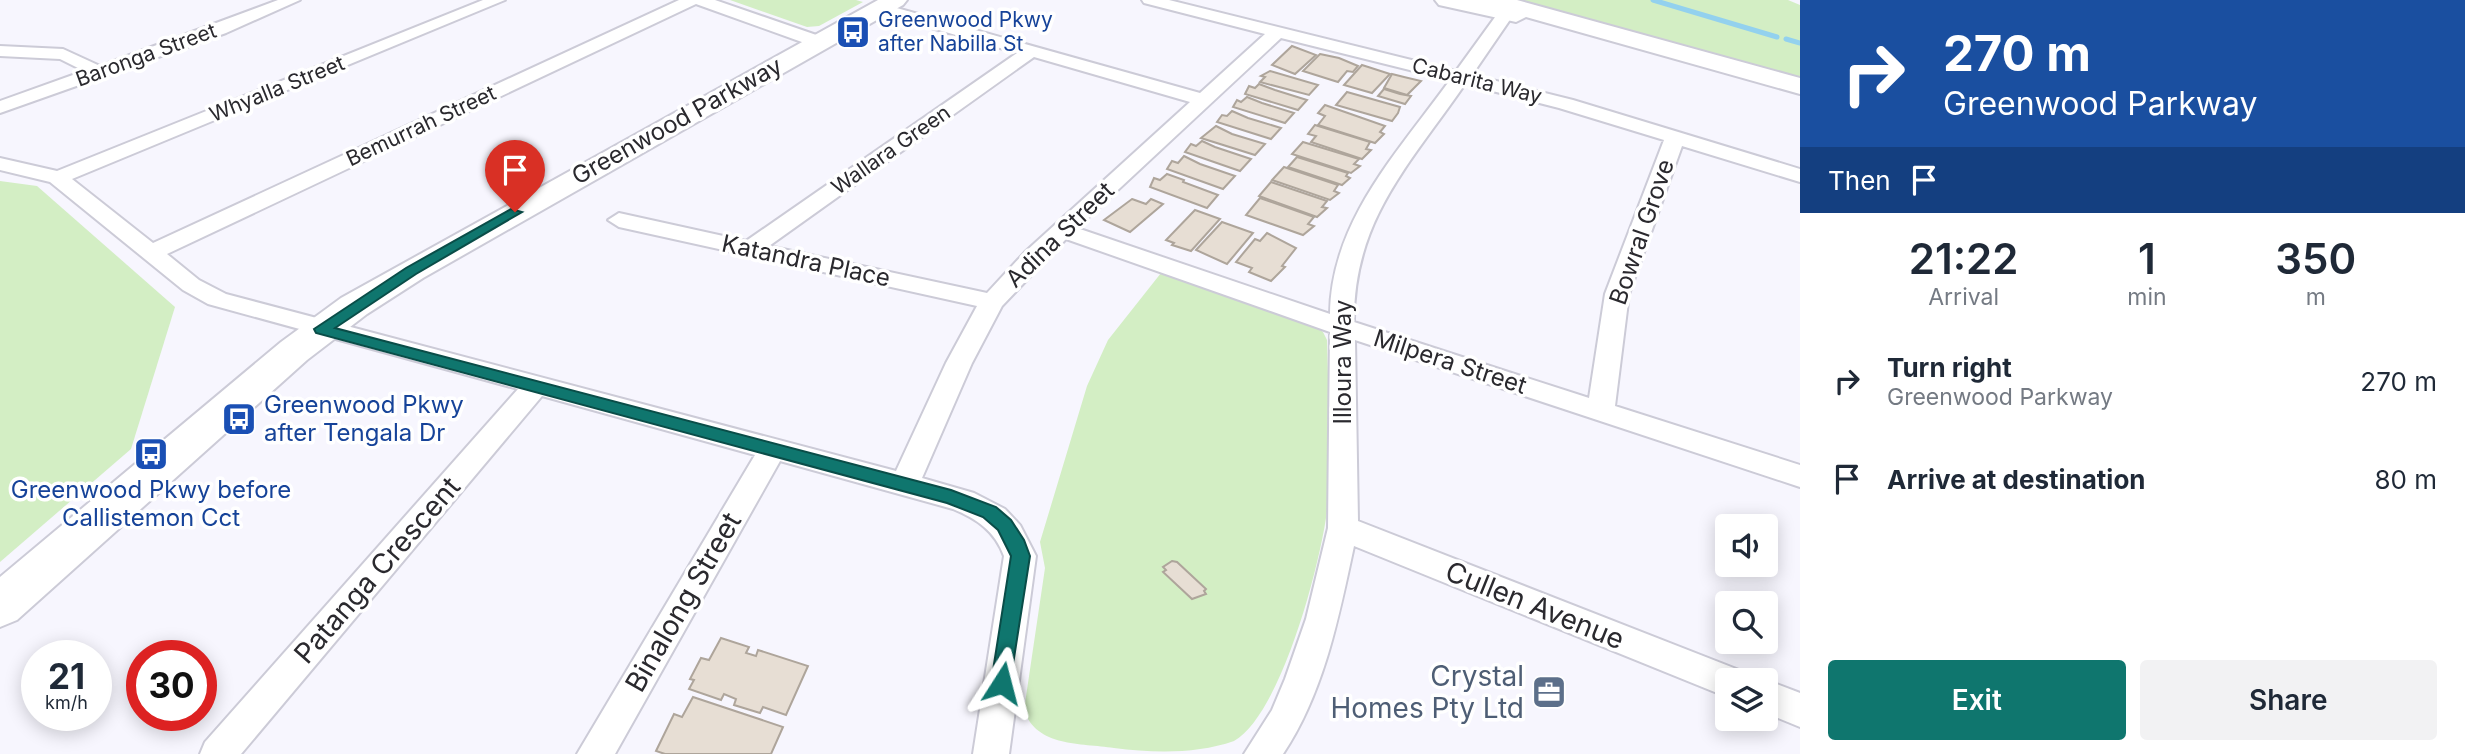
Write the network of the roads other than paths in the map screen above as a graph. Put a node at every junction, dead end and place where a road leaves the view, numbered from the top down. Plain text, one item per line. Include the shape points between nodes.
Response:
1 (292, 0) edge
2 (496, 0) edge
3 (692, 0) edge
4 (700, 0) edge
5 (1150, 0) edge
6 (1447, 0) edge
7 (887, 4) edge
8 (1504, 6) edge
9 (1277, 32) junction
10 (819, 42) junction
11 (0, 51) edge
12 (1031, 51) junction
13 (99, 72) junction
14 (1464, 78) junction
15 (1800, 86) edge
16 (1203, 100) junction
17 (0, 107) edge
18 (1675, 137) junction
19 (0, 164) edge
20 (1800, 176) edge
21 (57, 178) junction
22 (619, 220) dead end
23 (1062, 230) junction
24 (750, 249) junction
25 (150, 253) junction
26 (992, 302) junction
27 (1342, 327) junction
28 (322, 329) junction
29 (536, 386) junction
30 (1601, 411) junction
31 (772, 450) junction
32 (1800, 476) edge
33 (905, 485) junction
34 (1343, 528) junction
35 (0, 606) edge
36 (1715, 676) edge
37 (1778, 701) edge
38 (1800, 710) edge
39 (218, 754) edge
40 (595, 754) edge
41 (991, 754) edge
42 (1262, 754) edge

1 - 13 street, Baronga Street
2 - 21 street, Whyalla Street
3 - 25 street, Bemurrah Street
4 - 10 street
5 - 9 street, Cabarita Way
6 - 8 street
7 - 10 street, Greenwood Parkway
7 - 12 street
8 - 14 street, Illoura Way
8 - 15 street
9 - 14 street, Cabarita Way
9 - 16 street, Adina Street
10 - 28 street, Greenwood Parkway via 411,271
11 - 13 street via 64,54
12 - 16 street
12 - 24 street, Wallara Green
13 - 17 street, Baronga Street
14 - 18 street, Cabarita Way
14 - 27 street, Illoura Way via 1356,230 1343,273
16 - 23 street, Adina Street
18 - 20 street, Cabarita Way
18 - 30 street, Bowral Grove via 1617,294
19 - 21 street
21 - 25 street
22 - 24 street, Katandra Place
23 - 26 street, Adina Street
23 - 27 street, Milpera Street
24 - 26 street, Katandra Place
25 - 28 street via 217,299
26 - 33 street, Adina Street via 959,362
27 - 30 street, Milpera Street
27 - 34 street, Illoura Way
28 - 29 street
28 - 35 street, Greenwood Parkway
29 - 31 street
29 - 39 street, Patanga Crescent
30 - 32 street, Milpera Street
31 - 33 street
31 - 40 street, Binalong Street
33 - 41 street via 989,512 1005,525 1018,548 1020,574
34 - 36 street, Cullen Avenue
34 - 42 street, Illoura Way via 1322,619 1302,679 1285,721
37 - 38 street

